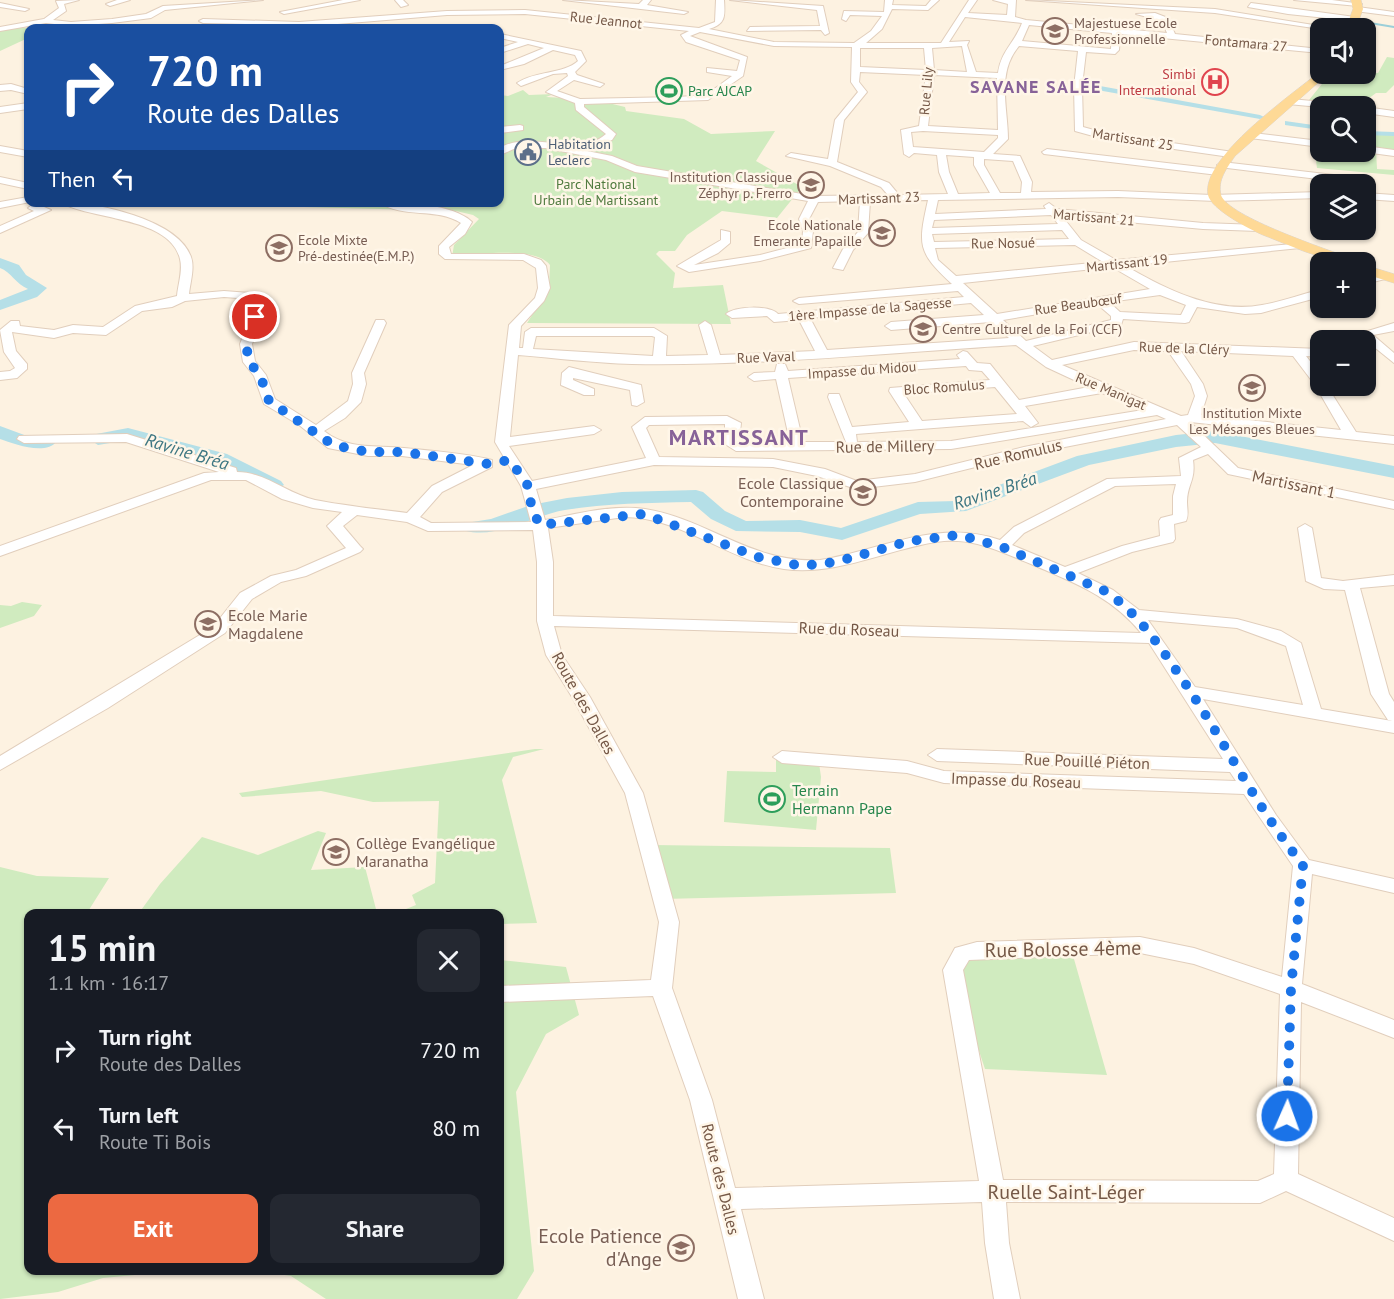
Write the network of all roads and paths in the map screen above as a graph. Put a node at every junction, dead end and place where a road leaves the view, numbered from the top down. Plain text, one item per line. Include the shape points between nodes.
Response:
1 (75, 0) edge
2 (126, 0) edge
3 (170, 0) edge
4 (259, 0) edge
5 (567, 0) edge
6 (720, 0) edge
7 (734, 0) edge
8 (935, 0) edge
9 (973, 0) edge
10 (996, 0) edge
11 (1030, 0) edge
12 (1298, 0) edge
13 (240, 1) edge
14 (1012, 1) edge
15 (644, 3) edge
16 (110, 4) dead end
17 (358, 4) edge
18 (761, 4) junction
19 (1238, 4) dead end
20 (0, 5) edge
21 (888, 7) edge
22 (163, 8) junction
23 (25, 9) dead end
24 (285, 12) junction
25 (684, 12) dead end
26 (786, 12) dead end
27 (1356, 12) edge
28 (58, 13) junction
29 (1122, 13) dead end
30 (1394, 14) edge
31 (964, 15) junction
32 (396, 16) junction
33 (774, 18) dead end
34 (1011, 18) junction
35 (75, 19) dead end
36 (846, 19) dead end
37 (46, 21) junction
38 (203, 21) dead end
39 (1026, 22) junction
40 (24, 24) edge
41 (26, 24) edge
42 (252, 24) edge
43 (285, 24) edge
44 (293, 24) edge
45 (396, 24) edge
46 (1310, 25) edge
47 (0, 28) edge
48 (750, 28) dead end
49 (824, 28) junction
50 (700, 30) junction
51 (1116, 31) junction
52 (1172, 36) junction
53 (504, 37) edge
54 (530, 42) junction
55 (1017, 43) junction
56 (856, 45) junction
57 (943, 45) junction
58 (553, 46) junction
59 (928, 46) junction
60 (1082, 49) junction
61 (504, 50) edge
62 (1310, 50) edge
63 (504, 67) edge
64 (856, 69) junction
65 (710, 70) dead end
66 (573, 73) junction
67 (930, 73) junction
68 (740, 74) junction
69 (972, 75) junction
70 (1001, 76) junction
71 (24, 82) edge
72 (521, 83) dead end
73 (600, 84) dead end
74 (1312, 84) edge
75 (11, 87) junction
76 (0, 88) edge
77 (24, 91) edge
78 (580, 102) junction
79 (1291, 102) junction
80 (1310, 104) edge
81 (24, 107) edge
82 (0, 110) edge
83 (1376, 112) edge
84 (1394, 114) edge
85 (520, 128) dead end
86 (923, 128) junction
87 (504, 130) edge
88 (1004, 133) junction
89 (1253, 136) junction
90 (1310, 143) edge
91 (504, 147) edge
92 (548, 147) junction
93 (0, 149) edge
94 (1376, 151) edge
95 (941, 152) junction
96 (24, 153) edge
97 (1047, 153) dead end
98 (1394, 153) edge
99 (1230, 154) junction
100 (984, 155) junction
101 (791, 156) dead end
102 (832, 163) junction
103 (1220, 168) junction
104 (1310, 177) edge
105 (0, 180) edge
106 (24, 185) edge
107 (1026, 194) junction
108 (1045, 194) junction
109 (934, 195) junction
110 (954, 195) junction
111 (996, 195) junction
112 (1310, 195) edge
113 (896, 197) junction
114 (1215, 197) junction
115 (1376, 197) edge
116 (1394, 198) edge
117 (814, 199) junction
118 (865, 199) junction
119 (24, 201) edge
120 (0, 205) edge
121 (35, 207) edge
122 (83, 207) edge
123 (402, 207) edge
124 (1052, 212) junction
125 (929, 217) junction
126 (1064, 227) junction
127 (1258, 228) junction
128 (0, 230) edge
129 (926, 231) junction
130 (725, 232) dead end
131 (1077, 242) junction
132 (928, 245) junction
133 (1300, 245) junction
134 (1320, 252) edge
135 (1118, 264) junction
136 (839, 268) dead end
137 (958, 284) junction
138 (1161, 291) junction
139 (1310, 296) edge
140 (183, 298) junction
141 (975, 299) junction
142 (799, 301) dead end
143 (1101, 301) junction
144 (1193, 303) junction
145 (732, 314) dead end
146 (802, 315) junction
147 (1117, 315) junction
148 (27, 318) dead end
149 (995, 318) junction
150 (380, 323) dead end
151 (705, 325) dead end
152 (891, 326) dead end
153 (1394, 327) edge
154 (9, 328) junction
155 (582, 332) junction
156 (1022, 343) junction
157 (1172, 346) junction
158 (528, 347) dead end
159 (956, 347) junction
160 (1376, 348) edge
161 (1379, 348) junction
162 (513, 351) junction
163 (577, 353) junction
164 (1298, 353) junction
165 (1310, 353) edge
166 (824, 355) junction
167 (780, 357) junction
168 (715, 359) junction
169 (1394, 359) edge
170 (659, 360) junction
171 (969, 362) junction
172 (1050, 364) junction
173 (1310, 369) edge
174 (568, 373) junction
175 (782, 375) junction
176 (0, 376) edge
177 (754, 377) dead end
178 (999, 383) junction
179 (1103, 389) junction
180 (589, 392) dead end
181 (1328, 396) edge
182 (834, 397) dead end
183 (637, 402) dead end
184 (1016, 404) junction
185 (1159, 411) junction
186 (1026, 417) junction
187 (1187, 419) junction
188 (918, 426) junction
189 (594, 430) dead end
190 (315, 431) junction
191 (848, 431) junction
192 (1039, 432) junction
193 (1352, 437) junction
194 (24, 439) dead end
195 (1394, 440) edge
196 (502, 442) junction
197 (1205, 442) junction
198 (854, 446) junction
199 (798, 448) junction
200 (510, 460) junction
201 (654, 461) junction
202 (488, 464) junction
203 (249, 476) junction
204 (1184, 480) junction
205 (528, 486) junction
206 (1394, 505) edge
207 (354, 510) junction
208 (411, 518) junction
209 (538, 520) junction
210 (1305, 528) dead end
211 (1002, 547) junction
212 (0, 551) edge
213 (1064, 573) junction
214 (1394, 580) edge
215 (1351, 585) junction
216 (1136, 615) junction
217 (545, 621) junction
218 (1154, 638) junction
219 (1190, 691) junction
220 (1314, 713) junction
221 (1394, 716) edge
222 (1394, 727) edge
223 (937, 755) dead end
224 (782, 757) dead end
225 (0, 764) edge
226 (1238, 766) junction
227 (1251, 788) junction
228 (1303, 865) junction
229 (1394, 886) edge
230 (661, 988) junction
231 (1291, 988) junction
232 (504, 994) edge
233 (1394, 1029) edge
234 (1286, 1180) junction
235 (993, 1191) junction
236 (726, 1199) junction
237 (1394, 1230) edge
238 (751, 1299) edge
239 (1007, 1299) edge

1 - 28 street via 59,3 63,9
2 - 16 street
3 - 22 street
4 - 13 street
5 - 15 street
6 - 50 street via 718,24
7 - 18 street
8 - 21 street via 928,8
9 - 31 street
10 - 14 street
11 - 46 street via 1215,11
12 - 27 street
13 - 22 street
13 - 24 street via 254,8
14 - 34 street
15 - 25 street
17 - 24 street via 341,10 338,5
18 - 26 street via 762,10
18 - 49 street via 820,8
19 - 27 street via 1288,12
20 - 23 street
21 - 36 street via 846,13
21 - 56 street via 878,29
22 - 37 street via 134,19 78,24
24 - 43 street
27 - 30 street
28 - 35 street
28 - 37 street
29 - 52 street via 1155,15 1165,20
31 - 34 street, Fontamara 27
31 - 57 street
32 - 44 street, Rue Jeannot
32 - 45 street
32 - 50 street, Rue Jeannot via 532,13
33 - 49 street via 776,23
34 - 39 street, Fontamara 27
37 - 41 street
38 - 42 street
39 - 51 street, Fontamara 27
39 - 55 street
40 - 47 street
48 - 49 street
50 - 56 street, Rue Jeannot via 774,44
50 - 68 street via 685,36 740,55 745,64
51 - 52 street, Fontamara 27
51 - 60 street via 1114,51
52 - 62 street, Fontamara 27
53 - 54 street
54 - 58 street
54 - 61 street
55 - 60 street
55 - 70 street via 1004,58
56 - 59 street, Rue Jeannot
56 - 64 street
57 - 59 street, Rue Lily
57 - 69 street, Rue Lily via 966,45
58 - 63 street
58 - 66 street via 578,53 582,61
59 - 67 street, Rue Lily
60 - 99 street, Martissant 25 via 1078,129
64 - 67 street
64 - 102 street via 855,82 863,92 845,109
65 - 68 street
66 - 72 street via 552,72
66 - 73 street
66 - 78 street via 550,92
67 - 69 street
67 - 86 street, Rue Lily
68 - 78 street via 708,97
69 - 70 street
70 - 88 street
71 - 75 street
74 - 79 main road
75 - 76 street
75 - 77 street
78 - 92 street via 579,108 608,130 609,138
79 - 80 street
79 - 89 main road
81 - 82 street
83 - 84 street
85 - 87 street
86 - 88 street, Rue Lily
86 - 95 street via 906,130 909,152
88 - 100 street via 1003,139
89 - 90 street
89 - 99 main road
91 - 92 street
92 - 117 street, Martissant 23 via 609,158 635,169
93 - 96 street
94 - 98 street
95 - 100 street
95 - 110 street
97 - 103 street
99 - 103 main road
100 - 107 street via 1017,158 1027,182
100 - 111 street via 979,157 979,165
101 - 102 street
102 - 113 street via 885,185
103 - 104 street
103 - 114 main road via 1214,184
105 - 106 street
107 - 108 street, Martissant 23
107 - 111 street, Martissant 23
108 - 114 street, Martissant 23
108 - 124 street
109 - 110 street, Martissant 23
109 - 113 street, Martissant 23
109 - 125 street, Rue Manigat
110 - 111 street, Martissant 23
112 - 114 street, Martissant 23
113 - 118 street, Martissant 23
114 - 127 main road
115 - 116 street
117 - 118 street, Martissant 23
117 - 130 street via 804,219 807,246 734,262 689,269 683,266 714,251 726,241
118 - 136 street via 863,232 848,249
119 - 120 street
121 - 128 street via 46,210
122 - 140 street via 138,222 173,237 185,257
123 - 162 street via 452,213 467,222 444,246 444,254 449,257 513,256 537,262 542,268 544,288 540,299 515,325
124 - 125 street, Martissant 21
124 - 126 street
124 - 127 street, Martissant 21
125 - 129 street, Rue Manigat
126 - 129 street
126 - 131 street
127 - 133 main road
129 - 132 street, Rue Manigat
131 - 132 street, Rue Nosué
131 - 135 street
132 - 137 street, Rue Manigat via 933,261
133 - 134 main road
133 - 135 street, Martissant 19
135 - 137 street, Martissant 19
135 - 138 street
137 - 141 street, Rue Manigat
137 - 142 street, Martissant 19
138 - 143 street, Rue Beaubœuf
138 - 144 street
139 - 144 street via 1261,309 1230,310
140 - 154 street via 139,308 106,331 72,329 54,334
140 - 190 street via 257,296 255,320 246,344 249,362 260,375 269,401
141 - 146 street, 1ère Impasse de la Sagesse
141 - 149 street, Rue Manigat
143 - 147 street
143 - 149 street, Rue Beaubœuf
144 - 147 street via 1185,319
145 - 146 street, 1ère Impasse de la Sagesse via 770,312 774,318
146 - 166 street
147 - 156 street, Rue Vaval via 1117,322
148 - 154 street
149 - 152 street, Rue Beaubœuf
149 - 156 street, Rue Manigat
150 - 190 street via 358,373 357,402
151 - 168 street
153 - 161 street via 1364,334
154 - 176 street via 8,345 21,369 13,375
155 - 158 street via 531,332
155 - 163 street
155 - 170 street via 659,333
156 - 159 street, Rue Vaval
156 - 172 street, Rue Manigat
157 - 164 street, Rue de la Cléry
157 - 172 street, Rue de la Cléry via 1134,346
157 - 187 street via 1201,396
159 - 166 street, Rue Vaval
159 - 171 street
160 - 161 street
161 - 169 street
162 - 163 street, Rue Vaval
162 - 196 street
163 - 170 street, Rue Vaval
163 - 174 street
164 - 165 street, Rue de la Cléry
164 - 173 street
166 - 167 street, Rue Vaval
167 - 168 street, Rue Vaval
167 - 175 street
168 - 170 street, Rue Vaval
171 - 175 street, Impasse du Midou
171 - 178 street via 973,367 986,367
172 - 179 street, Rue Manigat
174 - 180 street via 566,382
174 - 183 street via 636,388
175 - 177 street, Impasse du Midou
175 - 199 street
178 - 184 street
178 - 188 street, Bloc Romulus via 895,391
179 - 184 street
179 - 185 street, Rue Manigat
181 - 193 street
182 - 191 street
184 - 186 street
185 - 187 street, Rue Manigat
185 - 192 street, Rue de Millery
186 - 188 street
186 - 192 street
187 - 193 street, Rue Manigat
187 - 197 street, Martissant 1
187 - 201 street, Rue Romulus via 1024,451 915,478 856,484 773,463
188 - 191 street
189 - 196 street
190 - 202 street via 333,445 368,452 402,452
191 - 198 street
192 - 198 street, Rue de Millery via 951,445
193 - 195 street, Rue Manigat
194 - 203 street via 127,438
196 - 200 street, Route des Dalles
197 - 204 street via 1186,458 1188,476
197 - 206 street, Martissant 1 via 1233,471
198 - 199 street, Rue de Millery
199 - 201 street, Rue de Millery via 735,447 734,423 727,420 645,421 639,427
200 - 202 street
200 - 205 street, Route des Dalles
201 - 205 street
202 - 208 street via 437,489
203 - 207 street via 287,496
203 - 212 street via 205,477
204 - 211 street via 1112,482 1019,530
204 - 213 street via 1179,505 1181,518 1166,521 1168,539 1127,549
205 - 209 street, Route des Dalles
207 - 208 street
207 - 225 street via 334,526 355,549 301,573 276,579 246,596 219,630
208 - 209 street via 428,527
209 - 211 street via 644,514 758,557 801,566 836,562 910,541 959,535
209 - 217 street, Route des Dalles via 545,568
210 - 215 street via 1314,581 1324,586
211 - 213 street
213 - 216 street via 1105,591
214 - 215 street
215 - 221 street via 1380,694
216 - 218 street
216 - 220 street via 1210,619 1277,634 1293,644
217 - 218 street, Rue du Roseau
217 - 230 street, Route des Dalles via 554,655 634,793 669,922
218 - 219 street
219 - 220 street
219 - 226 street
220 - 222 street
223 - 226 street, Rue Pouillé Piéton
224 - 227 street, Impasse du Roseau via 907,767 955,778
226 - 227 street
227 - 228 street via 1278,834
228 - 229 street
228 - 231 street
230 - 232 street
230 - 236 street, Route des Dalles via 700,1100
231 - 233 street, Rue Bolosse 4ème
231 - 234 street
231 - 235 street, Rue Bolosse 4ème via 1163,947 977,950 962,954 953,970
234 - 235 street, Ruelle Saint-Léger via 1260,1192
234 - 237 street
235 - 236 street, Ruelle Saint-Léger
235 - 239 street, Rue Bolosse 4ème
236 - 238 street, Route des Dalles

